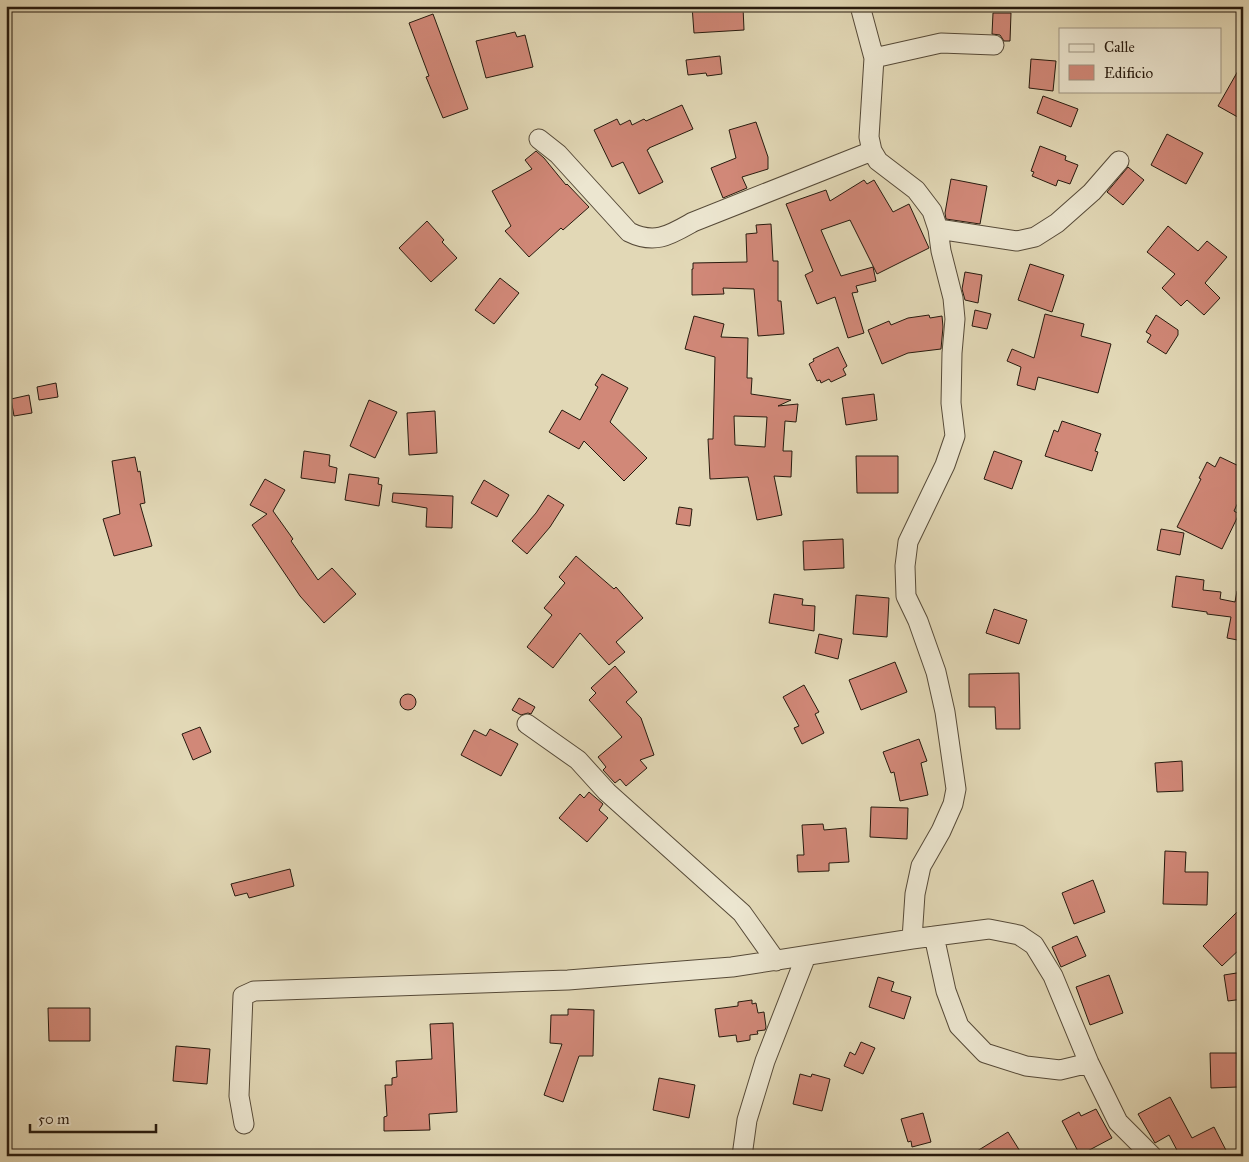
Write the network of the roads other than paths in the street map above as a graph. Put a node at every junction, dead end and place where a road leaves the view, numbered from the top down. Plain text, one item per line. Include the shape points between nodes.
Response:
1 (860, 6) edge
2 (994, 45) dead end
3 (874, 58) junction
4 (539, 140) dead end
5 (872, 152) junction
6 (1119, 160) dead end
7 (938, 229) junction
8 (527, 724) dead end
9 (934, 936) junction
10 (912, 939) junction
11 (806, 956) junction
12 (776, 961) junction
13 (1089, 1063) junction
14 (244, 1124) dead end
15 (742, 1156) edge
16 (1152, 1156) edge

1 - 3 street
2 - 3 street via 941,44
3 - 5 street via 869,137
4 - 5 street via 558,154 629,232 642,238 666,237 693,222
5 - 7 street via 878,161 916,190 932,211
6 - 7 street via 1092,192 1057,223 1035,237 1017,241
7 - 10 street via 955,319 951,403 955,436 908,542 905,566 906,596 936,672 956,789 941,831 921,866 915,894
8 - 12 street via 578,760 608,792 742,913
9 - 10 street
9 - 13 street via 989,929 1019,935 1034,945 1053,976
9 - 13 street via 946,991 959,1026 985,1053 1026,1066 1060,1070
10 - 11 street
11 - 12 street
11 - 15 street via 765,1061 747,1120
12 - 14 street via 568,980 254,991 243,996 239,1096
13 - 16 street via 1118,1122

